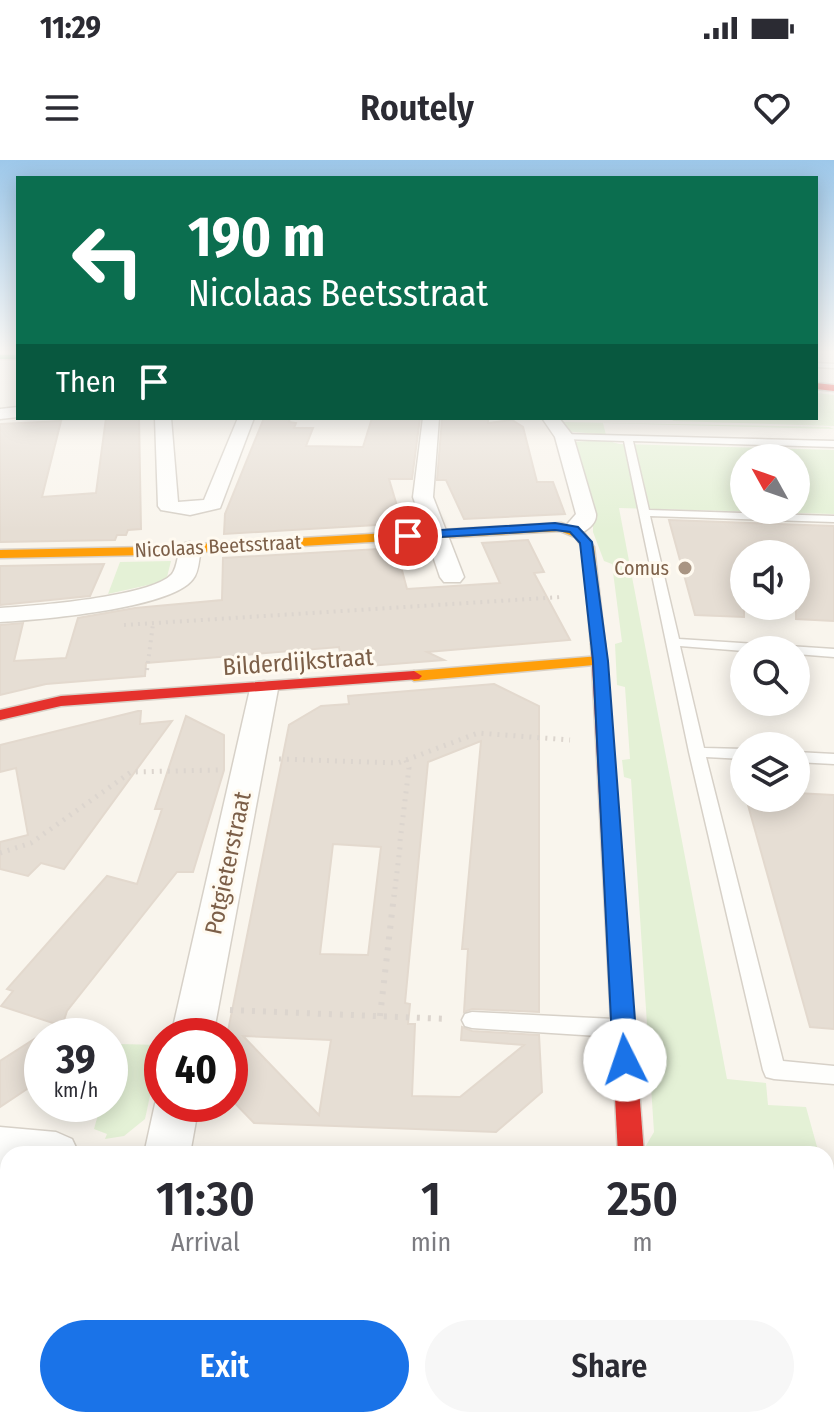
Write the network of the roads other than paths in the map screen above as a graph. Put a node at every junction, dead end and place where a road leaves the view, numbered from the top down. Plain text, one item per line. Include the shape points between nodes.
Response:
1 (163, 420) edge
2 (245, 420) edge
3 (431, 420) edge
4 (552, 420) edge
5 (564, 436) junction
6 (628, 438) junction
7 (834, 444) edge
8 (643, 513) junction
9 (834, 519) edge
10 (574, 529) junction
11 (436, 534) junction
12 (190, 549) junction
13 (0, 554) edge
14 (452, 577) dead end
15 (0, 615) edge
16 (672, 642) junction
17 (834, 653) edge
18 (600, 661) junction
19 (264, 689) junction
20 (0, 715) edge
21 (697, 752) junction
22 (730, 753) edge
23 (810, 758) edge
24 (834, 759) edge
25 (196, 1018) edge
26 (472, 1020) road end
27 (623, 1029) junction
28 (834, 1075) edge
29 (173, 1122) edge
30 (169, 1146) edge
31 (630, 1146) edge

1 - 2 street via 168,506 179,510 213,504
3 - 11 street via 423,497
4 - 5 street
5 - 6 lane
5 - 10 street via 586,518
6 - 7 lane
6 - 8 lane
8 - 9 lane
8 - 16 lane
10 - 11 street, Nicolaas Beetsstraat
10 - 18 street via 588,547
11 - 12 street, Nicolaas Beetsstraat
11 - 14 street
12 - 13 street, Nicolaas Beetsstraat
12 - 15 street via 184,576 161,590 40,614
16 - 17 lane
16 - 21 lane
18 - 19 street, Bilderdijkstraat
18 - 27 street
19 - 20 street, Bilderdijkstraat via 61,701
19 - 25 street, Potgieterstraat
21 - 22 lane
21 - 28 lane via 774,1070
23 - 24 lane
26 - 27 lane
27 - 31 street
29 - 30 street

